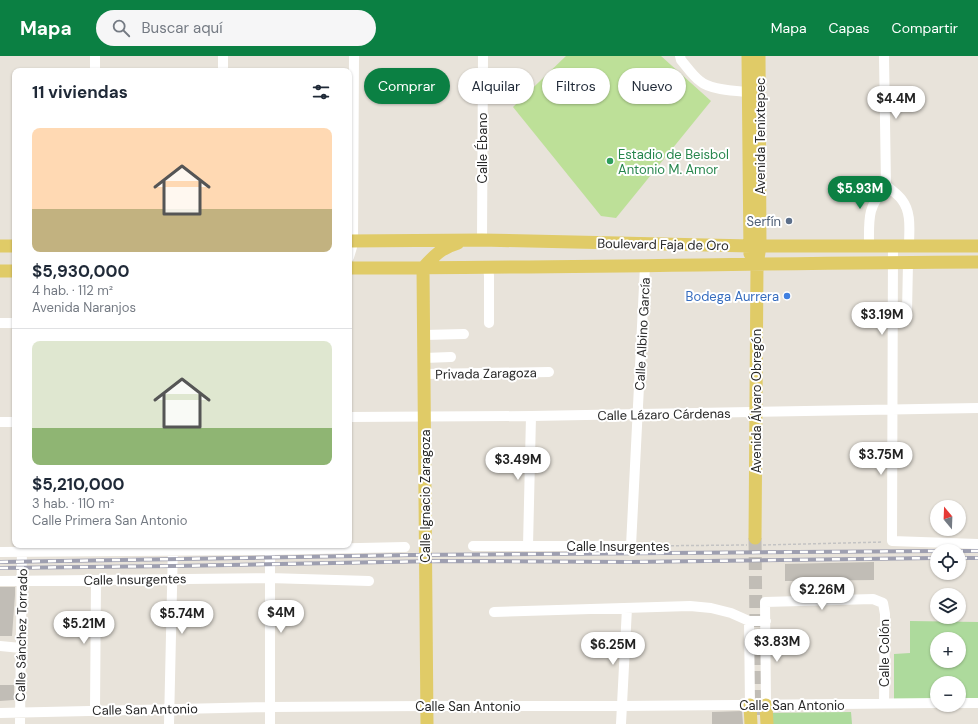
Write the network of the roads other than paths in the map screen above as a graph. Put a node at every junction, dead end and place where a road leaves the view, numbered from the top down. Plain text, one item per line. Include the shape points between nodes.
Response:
1 (95, 56) edge
2 (223, 56) edge
3 (354, 56) edge
4 (483, 56) edge
5 (680, 56) edge
6 (748, 56) edge
7 (759, 56) edge
8 (884, 56) edge
9 (95, 68) edge
10 (224, 68) edge
11 (754, 74) junction
12 (748, 92) junction
13 (352, 179) edge
14 (886, 185) junction
15 (482, 240) junction
16 (352, 241) edge
17 (0, 246) edge
18 (12, 246) edge
19 (755, 246) junction
20 (869, 246) junction
21 (893, 246) junction
22 (909, 246) junction
23 (978, 246) edge
24 (893, 262) junction
25 (978, 262) edge
26 (908, 263) junction
27 (753, 265) junction
28 (645, 266) junction
29 (488, 267) junction
30 (352, 268) edge
31 (423, 268) junction
32 (0, 271) edge
33 (12, 271) edge
34 (907, 312) dead end
35 (0, 323) edge
36 (12, 323) edge
37 (489, 323) dead end
38 (464, 334) dead end
39 (424, 335) junction
40 (451, 357) dead end
41 (424, 358) junction
42 (549, 372) dead end
43 (424, 374) junction
44 (978, 408) edge
45 (892, 410) junction
46 (756, 412) junction
47 (637, 414) junction
48 (530, 416) junction
49 (352, 417) edge
50 (424, 417) junction
51 (0, 422) edge
52 (12, 422) edge
53 (757, 543) tunnel mouth
54 (978, 544) edge
55 (473, 546) dead end
56 (528, 546) junction
57 (631, 546) joint
58 (352, 547) edge
59 (405, 547) dead end
60 (22, 548) edge
61 (173, 548) edge
62 (270, 548) edge
63 (0, 552) edge
64 (269, 578) junction
65 (173, 579) junction
66 (22, 580) junction
67 (96, 580) junction
68 (0, 581) edge
69 (369, 581) dead end
70 (627, 608) junction
71 (494, 612) dead end
72 (749, 621) junction
73 (766, 621) junction
74 (0, 646) edge
75 (21, 648) junction
76 (966, 703) edge
77 (978, 703) edge
78 (884, 704) junction
79 (930, 704) edge
80 (766, 705) junction
81 (426, 706) junction
82 (622, 706) junction
83 (270, 707) junction
84 (170, 709) junction
85 (94, 710) junction
86 (20, 712) junction
87 (0, 713) edge
88 (756, 718) edge
89 (20, 724) edge
90 (169, 724) edge
91 (270, 724) edge
92 (427, 724) edge
93 (621, 724) edge

1 - 9 street
2 - 10 street
3 - 13 street
4 - 15 street, Calle Ébano
5 - 12 street via 707,86
6 - 11 main road, Avenida Tenixtepec
7 - 11 main road, Avenida Tenixtepec
8 - 14 street
11 - 12 main road, Avenida Tenixtepec
11 - 19 main road, Avenida Tenixtepec
12 - 19 main road, Avenida Tenixtepec
14 - 20 street via 872,206 869,217
14 - 22 street via 902,200 907,209
15 - 16 main road, Boulevard Faja de Oro
15 - 19 main road, Boulevard Faja de Oro
15 - 31 main road via 449,246 434,255
17 - 18 main road
19 - 20 main road, Boulevard Faja de Oro
19 - 27 main road, Avenida Tenixtepec
20 - 21 main road, Boulevard Faja de Oro
21 - 22 main road, Boulevard Faja de Oro
21 - 24 street
22 - 23 main road, Boulevard Faja de Oro
24 - 26 main road, Boulevard Faja de Oro
24 - 27 main road, Boulevard Faja de Oro
24 - 45 street
25 - 26 main road, Boulevard Faja de Oro
26 - 34 street
27 - 28 main road, Boulevard Faja de Oro
27 - 46 main road, Avenida Álvaro Obregón
28 - 29 main road, Boulevard Faja de Oro
28 - 47 street, Calle Albino García
29 - 31 main road, Boulevard Faja de Oro
29 - 37 street
30 - 31 main road, Boulevard Faja de Oro
31 - 39 main road, Calle Ignacio Zaragoza
32 - 33 main road
35 - 36 street
38 - 39 street
39 - 41 main road, Calle Ignacio Zaragoza
40 - 41 street
41 - 43 main road, Calle Ignacio Zaragoza
42 - 43 street, Privada Zaragoza
43 - 50 main road, Calle Ignacio Zaragoza
44 - 45 street, Calle Lázaro Cárdenas
45 - 46 street, Calle Lázaro Cárdenas
45 - 54 street via 892,541
46 - 47 street, Calle Lázaro Cárdenas
46 - 53 main road, Avenida Álvaro Obregón
47 - 48 street, Calle Lázaro Cárdenas
47 - 57 street, Calle Albino García
48 - 50 street, Calle Lázaro Cárdenas
48 - 56 street
49 - 50 street, Calle Lázaro Cárdenas
50 - 81 main road, Calle Ignacio Zaragoza
51 - 52 street
55 - 56 street, Calle Insurgentes
56 - 57 street, Calle Insurgentes
58 - 59 street
60 - 61 street
60 - 63 street
60 - 66 street, Calle Sánchez Torrado
61 - 65 street
62 - 64 street
64 - 65 street, Calle Insurgentes
64 - 69 street, Calle Insurgentes
64 - 83 street
65 - 67 street, Calle Insurgentes
65 - 84 street
66 - 67 street, Calle Insurgentes
66 - 68 street, Calle Insurgentes
66 - 75 street, Calle Sánchez Torrado
67 - 85 street
70 - 71 street
70 - 72 street via 711,608
70 - 82 street
72 - 73 street
72 - 88 street
73 - 78 street, Calle Colón via 765,602 873,599 883,603
73 - 80 street
74 - 75 street
75 - 86 street, Calle Sánchez Torrado
76 - 77 street
78 - 79 street, Calle San Antonio
78 - 80 street, Calle San Antonio
80 - 88 main road
80 - 88 street, Calle San Antonio
81 - 82 street, Calle San Antonio
81 - 83 street, Calle San Antonio
81 - 92 main road, Calle Ignacio Zaragoza
82 - 88 street, Calle San Antonio
82 - 93 street
83 - 84 street, Calle San Antonio
83 - 91 street
84 - 85 street, Calle San Antonio
84 - 90 street
85 - 86 street, Calle San Antonio
86 - 87 street, Calle San Antonio
86 - 89 street, Calle Sánchez Torrado

